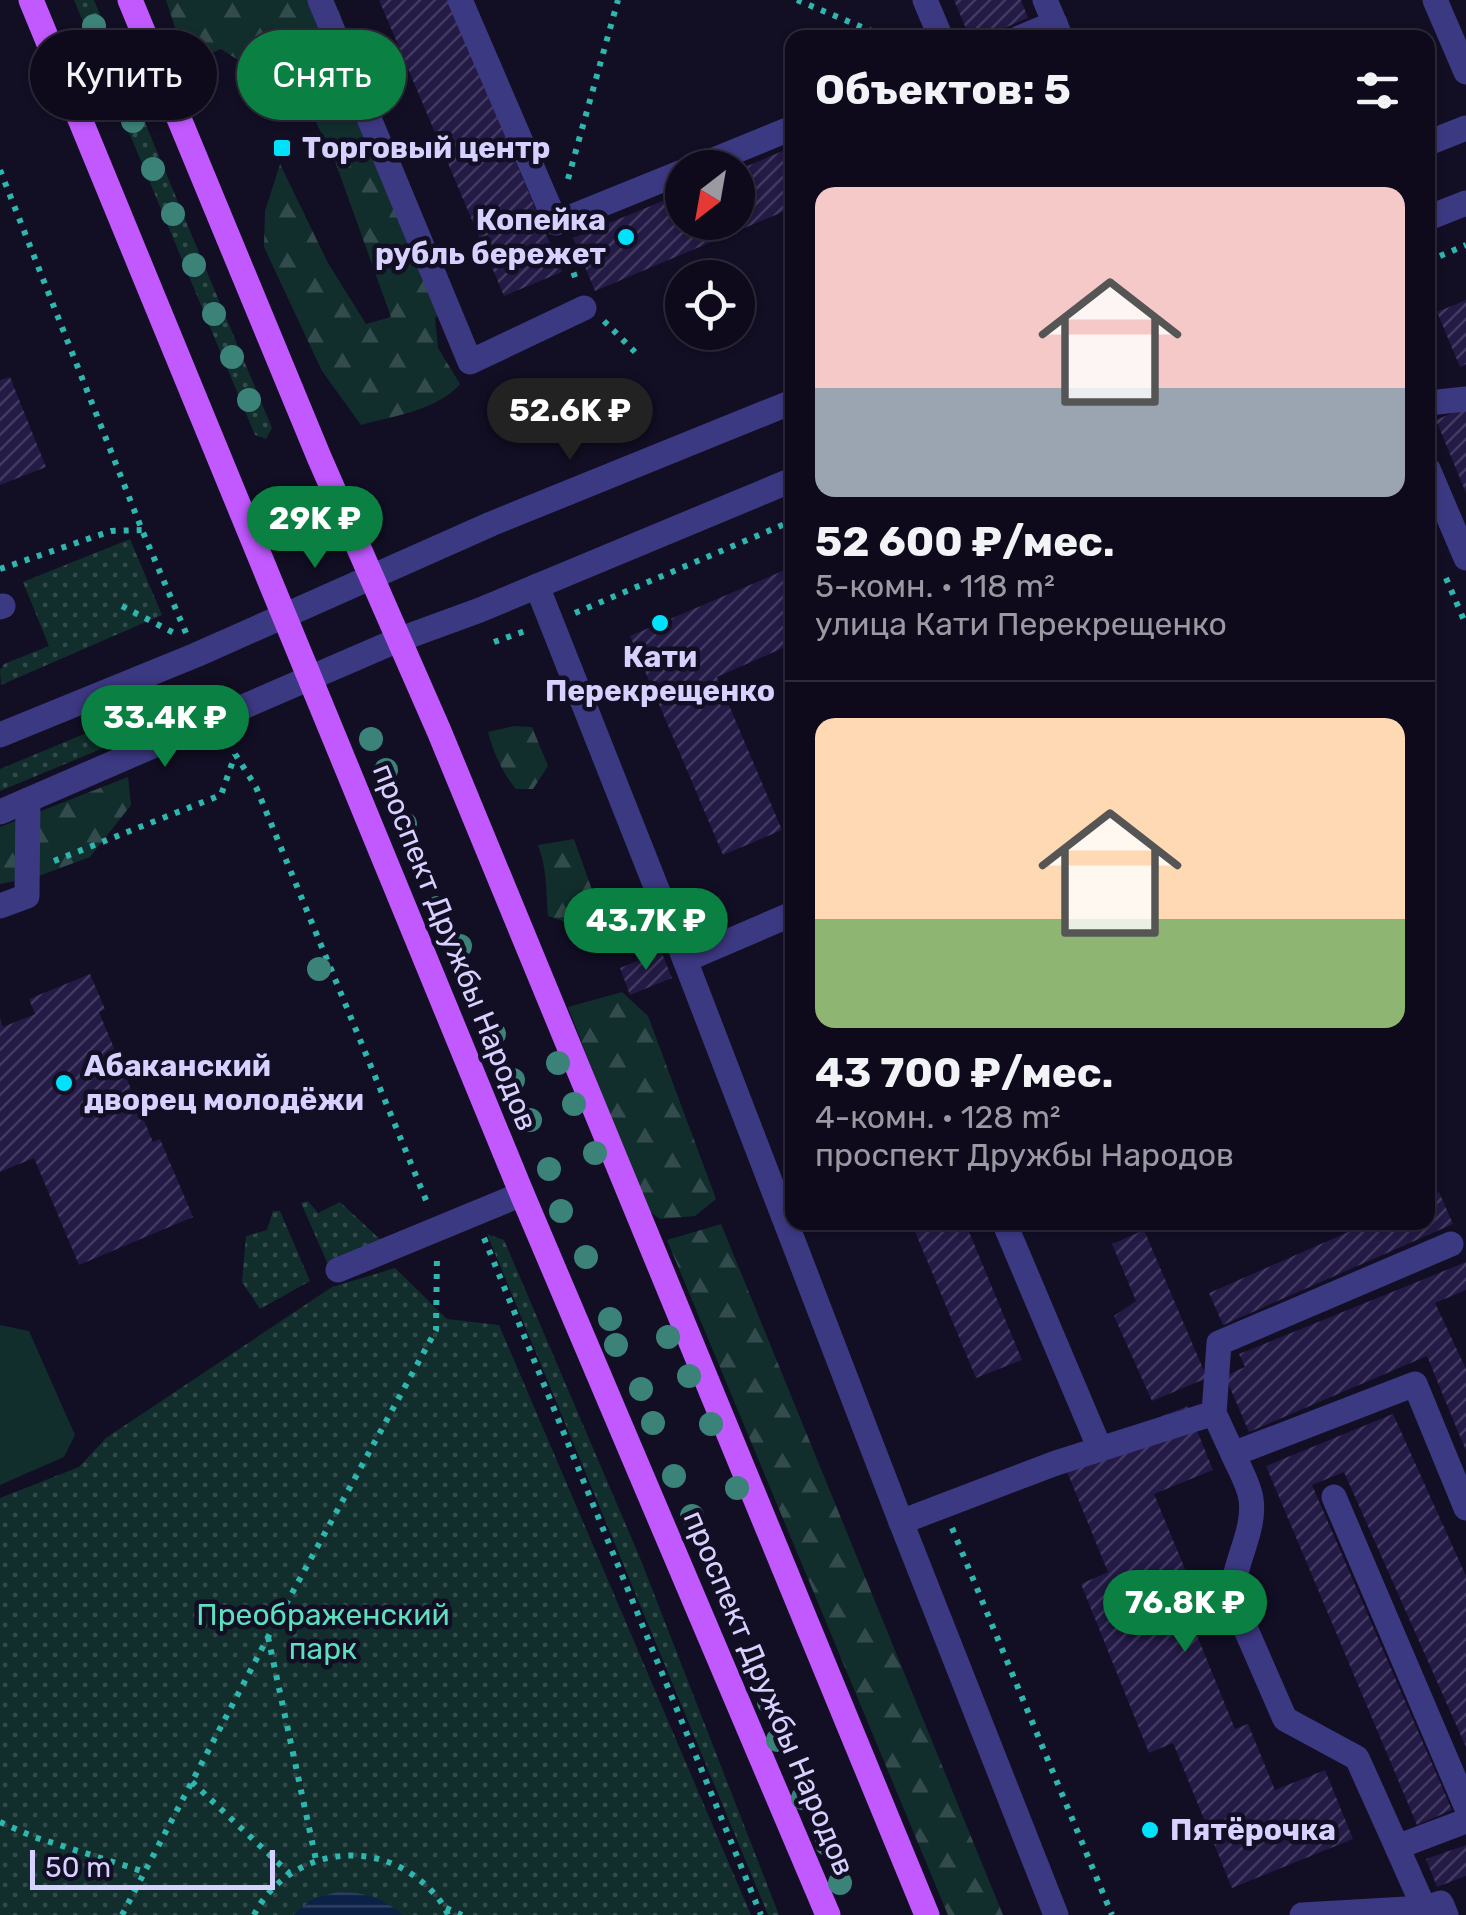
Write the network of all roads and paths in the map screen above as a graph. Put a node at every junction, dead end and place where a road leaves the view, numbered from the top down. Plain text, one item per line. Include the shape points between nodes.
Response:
1 (31, 0) edge
2 (130, 0) edge
3 (320, 0) edge
4 (460, 0) edge
5 (618, 0) edge
6 (797, 0) edge
7 (925, 0) edge
8 (1435, 0) edge
9 (869, 30) edge
10 (937, 30) edge
11 (1466, 72) edge
12 (1466, 128) edge
13 (785, 131) edge
14 (1435, 140) edge
15 (738, 150) edge
16 (0, 170) edge
17 (665, 179) edge
18 (1466, 203) edge
19 (1435, 215) edge
20 (556, 223) junction
21 (1466, 245) edge
22 (1435, 258) edge
23 (584, 308) dead end
24 (1466, 400) edge
25 (1435, 402) edge
26 (785, 405) edge
27 (785, 483) edge
28 (1435, 492) edge
29 (785, 523) edge
30 (142, 530) junction
31 (1466, 558) edge
32 (0, 570) edge
33 (370, 576) junction
34 (537, 586) junction
35 (122, 606) dead end
36 (283, 616) junction
37 (550, 622) junction
38 (398, 640) junction
39 (494, 642) dead end
40 (309, 678) junction
41 (0, 734) edge
42 (28, 800) junction
43 (0, 812) edge
44 (27, 872) junction
45 (0, 906) edge
46 (785, 917) edge
47 (685, 960) junction
48 (522, 1194) junction
49 (474, 1214) junction
50 (785, 1220) edge
51 (438, 1229) junction
52 (789, 1230) edge
53 (1007, 1230) edge
54 (1451, 1244) dead end
55 (338, 1270) dead end
56 (1214, 1413) junction
57 (1100, 1449) junction
58 (1233, 1454) junction
59 (1334, 1497) dead end
60 (943, 1506) junction
61 (1466, 1508) edge
62 (901, 1522) junction
63 (268, 1637) junction
64 (192, 1782) junction
65 (1466, 1806) edge
66 (1466, 1821) edge
67 (0, 1822) edge
68 (1397, 1847) junction
69 (316, 1860) junction
70 (145, 1872) junction
71 (289, 1873) junction
72 (446, 1911) edge
73 (1435, 1912) edge
74 (122, 1915) edge
75 (254, 1915) edge
76 (462, 1915) edge
77 (761, 1915) edge
78 (828, 1915) edge
79 (926, 1915) edge
80 (1056, 1915) edge
81 (1112, 1915) edge
82 (1302, 1915) edge

1 - 36 main road, проспект Дружбы Народов
2 - 33 main road, проспект Дружбы Народов
3 - 23 street via 470,362
4 - 20 street
5 - 20 path
6 - 9 path
7 - 10 street
8 - 11 street
12 - 14 street
13 - 15 street
16 - 30 path
17 - 20 street
18 - 19 street
21 - 22 path
24 - 25 street
26 - 33 street
27 - 34 street
28 - 31 street
29 - 37 path
30 - 32 path via 111,531
30 - 35 path via 190,642
33 - 36 street
33 - 38 main road, проспект Дружбы Народов
34 - 37 street
34 - 38 street
36 - 40 main road, проспект Дружбы Народов
36 - 41 street
37 - 39 path
37 - 47 street
38 - 40 street
38 - 79 main road, проспект Дружбы Народов
40 - 42 street
40 - 48 main road, проспект Дружбы Народов
42 - 43 street
42 - 44 street
44 - 45 street via 27,896
44 - 51 path via 221,796 235,754 256,787
46 - 47 street
47 - 50 street
48 - 49 street
48 - 78 main road, проспект Дружбы Народов
49 - 51 street
49 - 77 path
51 - 55 street
51 - 63 path via 436,1330
52 - 62 street
53 - 57 street
54 - 56 street via 1220,1343
56 - 57 street
56 - 58 street
57 - 60 street
58 - 61 street via 1415,1384
58 - 68 street via 1251,1498 1233,1600 1284,1719 1357,1758
59 - 65 street
60 - 62 street
60 - 81 path
62 - 80 street
63 - 64 path
63 - 69 path
64 - 70 path
64 - 71 path
66 - 68 street
67 - 70 path
68 - 73 street
69 - 71 path
69 - 72 path via 345,1854 402,1867
70 - 74 path
71 - 75 path
72 - 76 path
73 - 82 street

